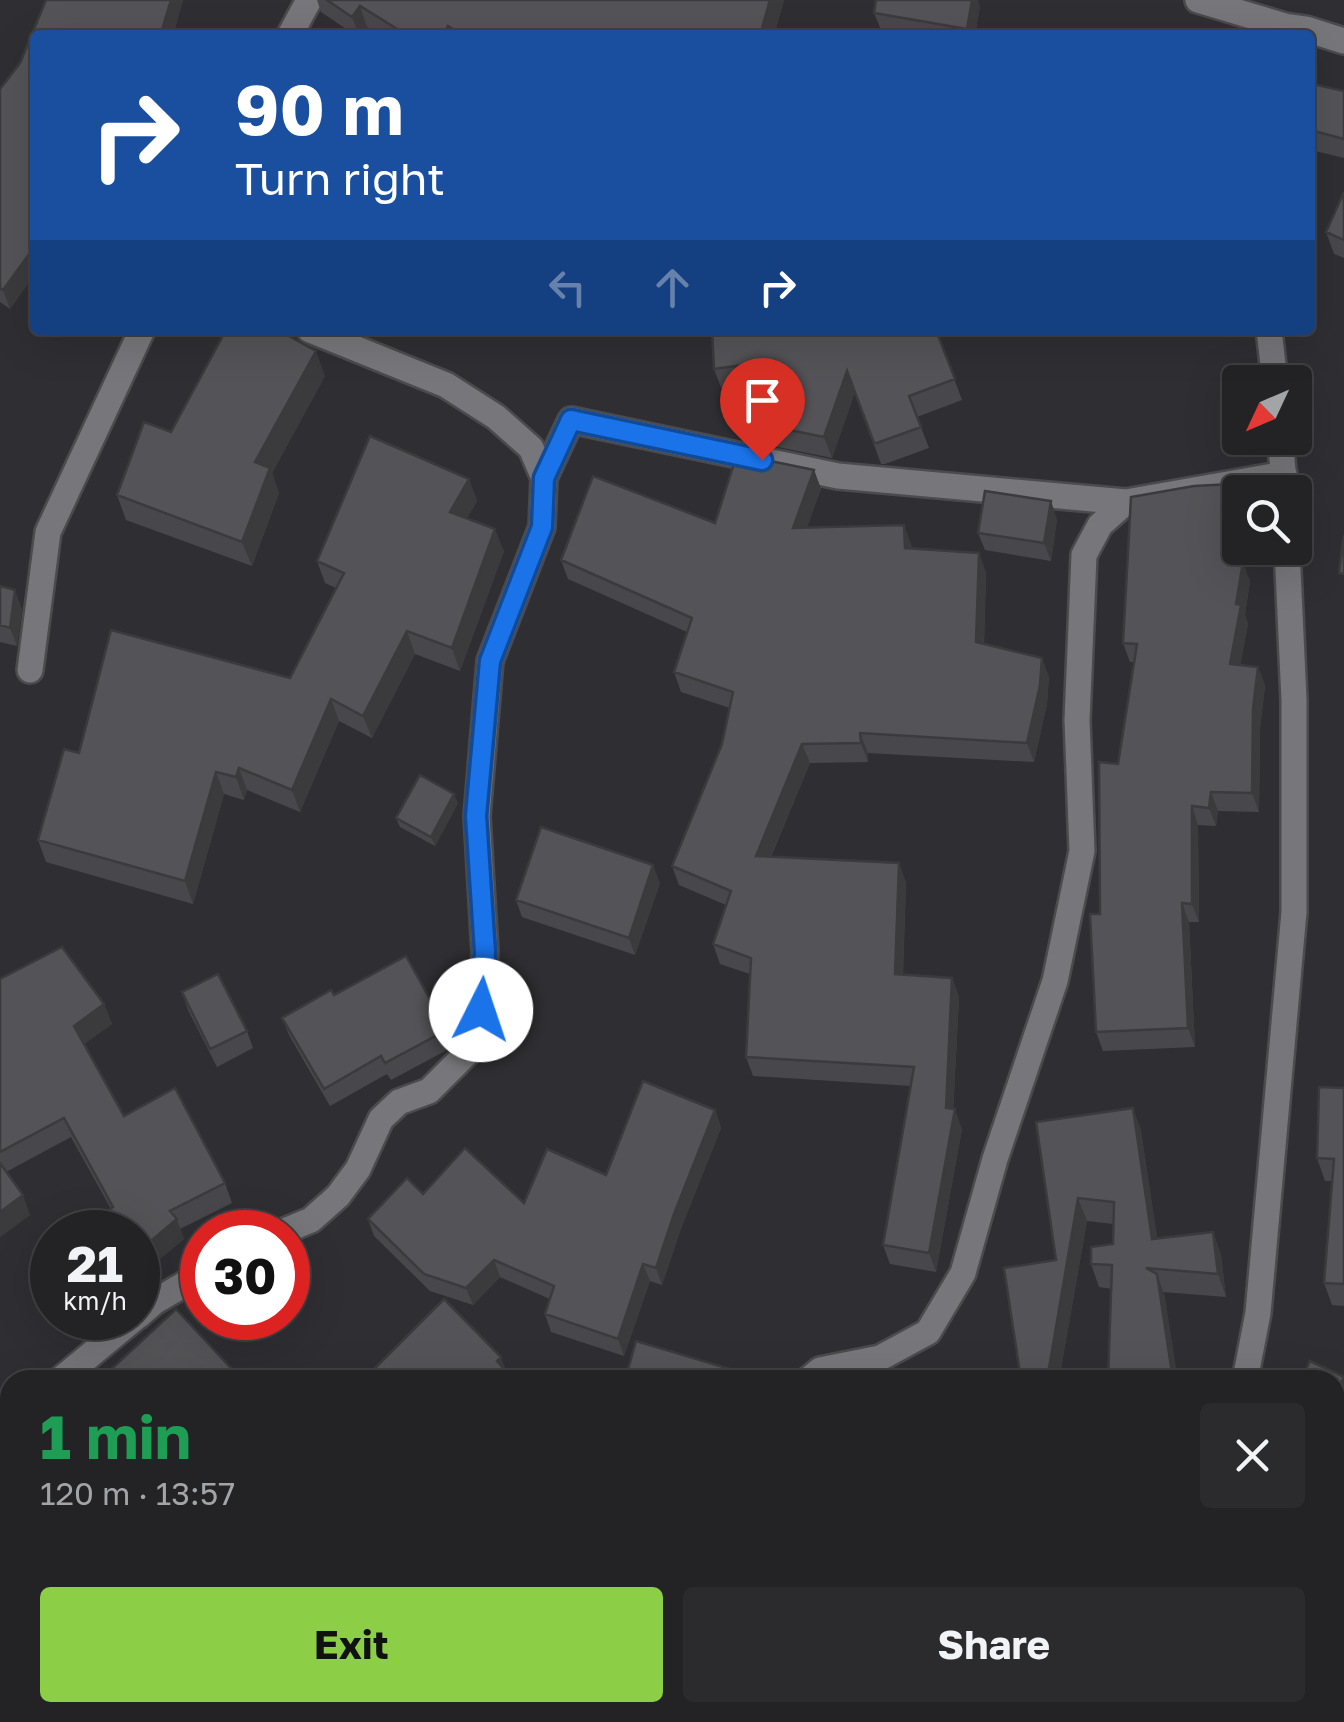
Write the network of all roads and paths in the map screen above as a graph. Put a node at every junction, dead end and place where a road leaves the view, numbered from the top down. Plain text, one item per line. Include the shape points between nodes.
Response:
1 (309, 0) edge
2 (1198, 0) edge
3 (293, 30) edge
4 (1297, 30) edge
5 (1315, 34) edge
6 (1344, 41) edge
7 (140, 335) edge
8 (322, 335) edge
9 (1269, 335) edge
10 (1272, 365) edge
11 (544, 478) junction
12 (1222, 490) edge
13 (1126, 502) junction
14 (1288, 565) edge
15 (30, 670) dead end
16 (310, 1221) edge
17 (108, 1340) edge
18 (72, 1370) edge
19 (820, 1370) edge
20 (1247, 1370) edge

1 - 3 street
2 - 4 street
5 - 6 street
7 - 15 street via 48,532
8 - 11 street via 446,385 496,417 531,448
9 - 10 street
11 - 13 street via 571,420 838,476
11 - 16 street via 542,527 490,661 476,816 485,952 481,1010 468,1052 429,1091 399,1102 381,1118 358,1169
12 - 13 street
13 - 19 street via 1100,525 1084,555 1076,720 1082,851 1055,981 963,1273 928,1332 880,1358
14 - 20 street via 1294,912 1258,1313
17 - 18 street

